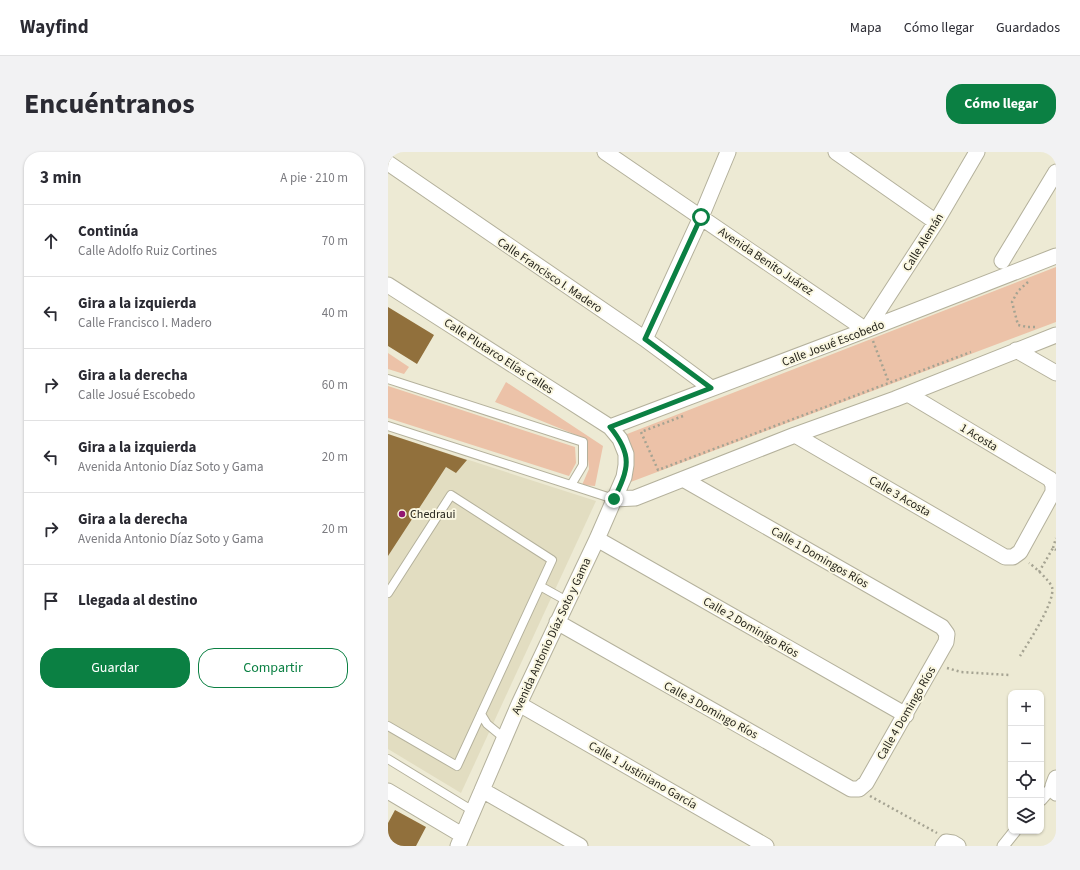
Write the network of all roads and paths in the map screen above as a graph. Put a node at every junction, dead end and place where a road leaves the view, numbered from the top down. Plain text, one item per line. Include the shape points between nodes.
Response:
1 (605, 152) edge
2 (728, 152) edge
3 (836, 152) edge
4 (977, 152) edge
5 (388, 163) edge
6 (1056, 172) edge
7 (701, 217) junction
8 (936, 222) junction
9 (1056, 256) edge
10 (1002, 260) dead end
11 (1031, 279) dead end
12 (388, 285) edge
13 (866, 330) junction
14 (1031, 330) dead end
15 (1056, 335) edge
16 (645, 339) junction
17 (978, 350) dead end
18 (1016, 350) junction
19 (1056, 373) edge
20 (388, 379) edge
21 (889, 383) junction
22 (711, 388) junction
23 (902, 396) junction
24 (388, 426) edge
25 (610, 427) junction
26 (641, 432) dead end
27 (795, 435) junction
28 (683, 480) junction
29 (571, 486) junction
30 (614, 499) junction
31 (1056, 538) edge
32 (597, 539) junction
33 (1055, 549) edge
34 (1011, 555) junction
35 (1039, 572) junction
36 (540, 586) junction
37 (388, 593) edge
38 (567, 601) junction
39 (557, 622) junction
40 (946, 642) joint
41 (1020, 656) dead end
42 (934, 663) junction
43 (1010, 676) dead end
44 (519, 704) junction
45 (481, 714) junction
46 (906, 715) junction
47 (388, 726) edge
48 (504, 738) junction
49 (388, 759) edge
50 (863, 786) junction
51 (1055, 786) edge
52 (388, 790) edge
53 (482, 790) junction
54 (1043, 798) edge
55 (473, 811) junction
56 (1013, 834) edge
57 (460, 841) edge
58 (951, 845) edge
59 (580, 846) edge
60 (766, 846) edge
61 (1003, 846) edge

1 - 7 street, Avenida Benito Juárez
2 - 7 street
3 - 8 street
4 - 8 street, Calle Alemán
5 - 16 street, Calle Francisco I. Madero
6 - 10 street
7 - 13 street, Avenida Benito Juárez
7 - 16 street
8 - 13 street, Calle Alemán
9 - 13 street, Calle Josué Escobedo
11 - 14 path via 1018,291 1012,302 1018,325 1038,327
12 - 25 street, Calle Plutarco Elías Calles
13 - 21 path via 873,341
13 - 22 street, Calle Josué Escobedo
15 - 18 street
16 - 22 street, Calle Francisco I. Madero
17 - 21 path
18 - 19 street
18 - 23 street
20 - 29 lane via 583,442 582,465
21 - 23 path
21 - 26 path via 658,470
22 - 25 street, Calle Josué Escobedo
23 - 27 street
23 - 34 street, 1 Acosta via 1050,479 1053,492 1020,552
24 - 29 lane
25 - 30 street, Avenida Antonio Díaz Soto y Gama via 620,439 626,454 624,477
27 - 28 street
27 - 34 street, Calle 3 Acosta
28 - 30 street via 634,498
28 - 40 street, Calle 1 Domingos Ríos via 942,627 947,634
29 - 30 lane
30 - 32 street, Avenida Antonio Díaz Soto y Gama
31 - 33 path
32 - 38 street, Avenida Antonio Díaz Soto y Gama
32 - 46 street, Calle 2 Dominigo Ríos
33 - 35 path
34 - 35 path
35 - 41 path via 1052,586 1053,595 1050,605
36 - 37 lane via 552,560 451,495
36 - 38 lane
36 - 45 lane
38 - 39 street, Avenida Antonio Díaz Soto y Gama
39 - 44 street, Avenida Antonio Díaz Soto y Gama
39 - 50 street, Calle 3 Domingo Ríos via 851,789
40 - 42 street, Calle 4 Domingo Ríos
42 - 43 path via 954,671
42 - 46 street, Calle 4 Domingo Ríos
44 - 48 street, Avenida Antonio Díaz Soto y Gama
44 - 60 street, Calle 1 Justiniano García
45 - 47 lane via 457,766
45 - 48 lane via 487,724
46 - 50 street, Calle 4 Domingo Ríos
48 - 53 street, Avenida Antonio Díaz Soto y Gama
49 - 55 lane
50 - 58 path
51 - 54 street
52 - 57 street
53 - 55 street, Avenida Antonio Díaz Soto y Gama
53 - 59 street
55 - 57 street, Avenida Antonio Díaz Soto y Gama
56 - 61 street

